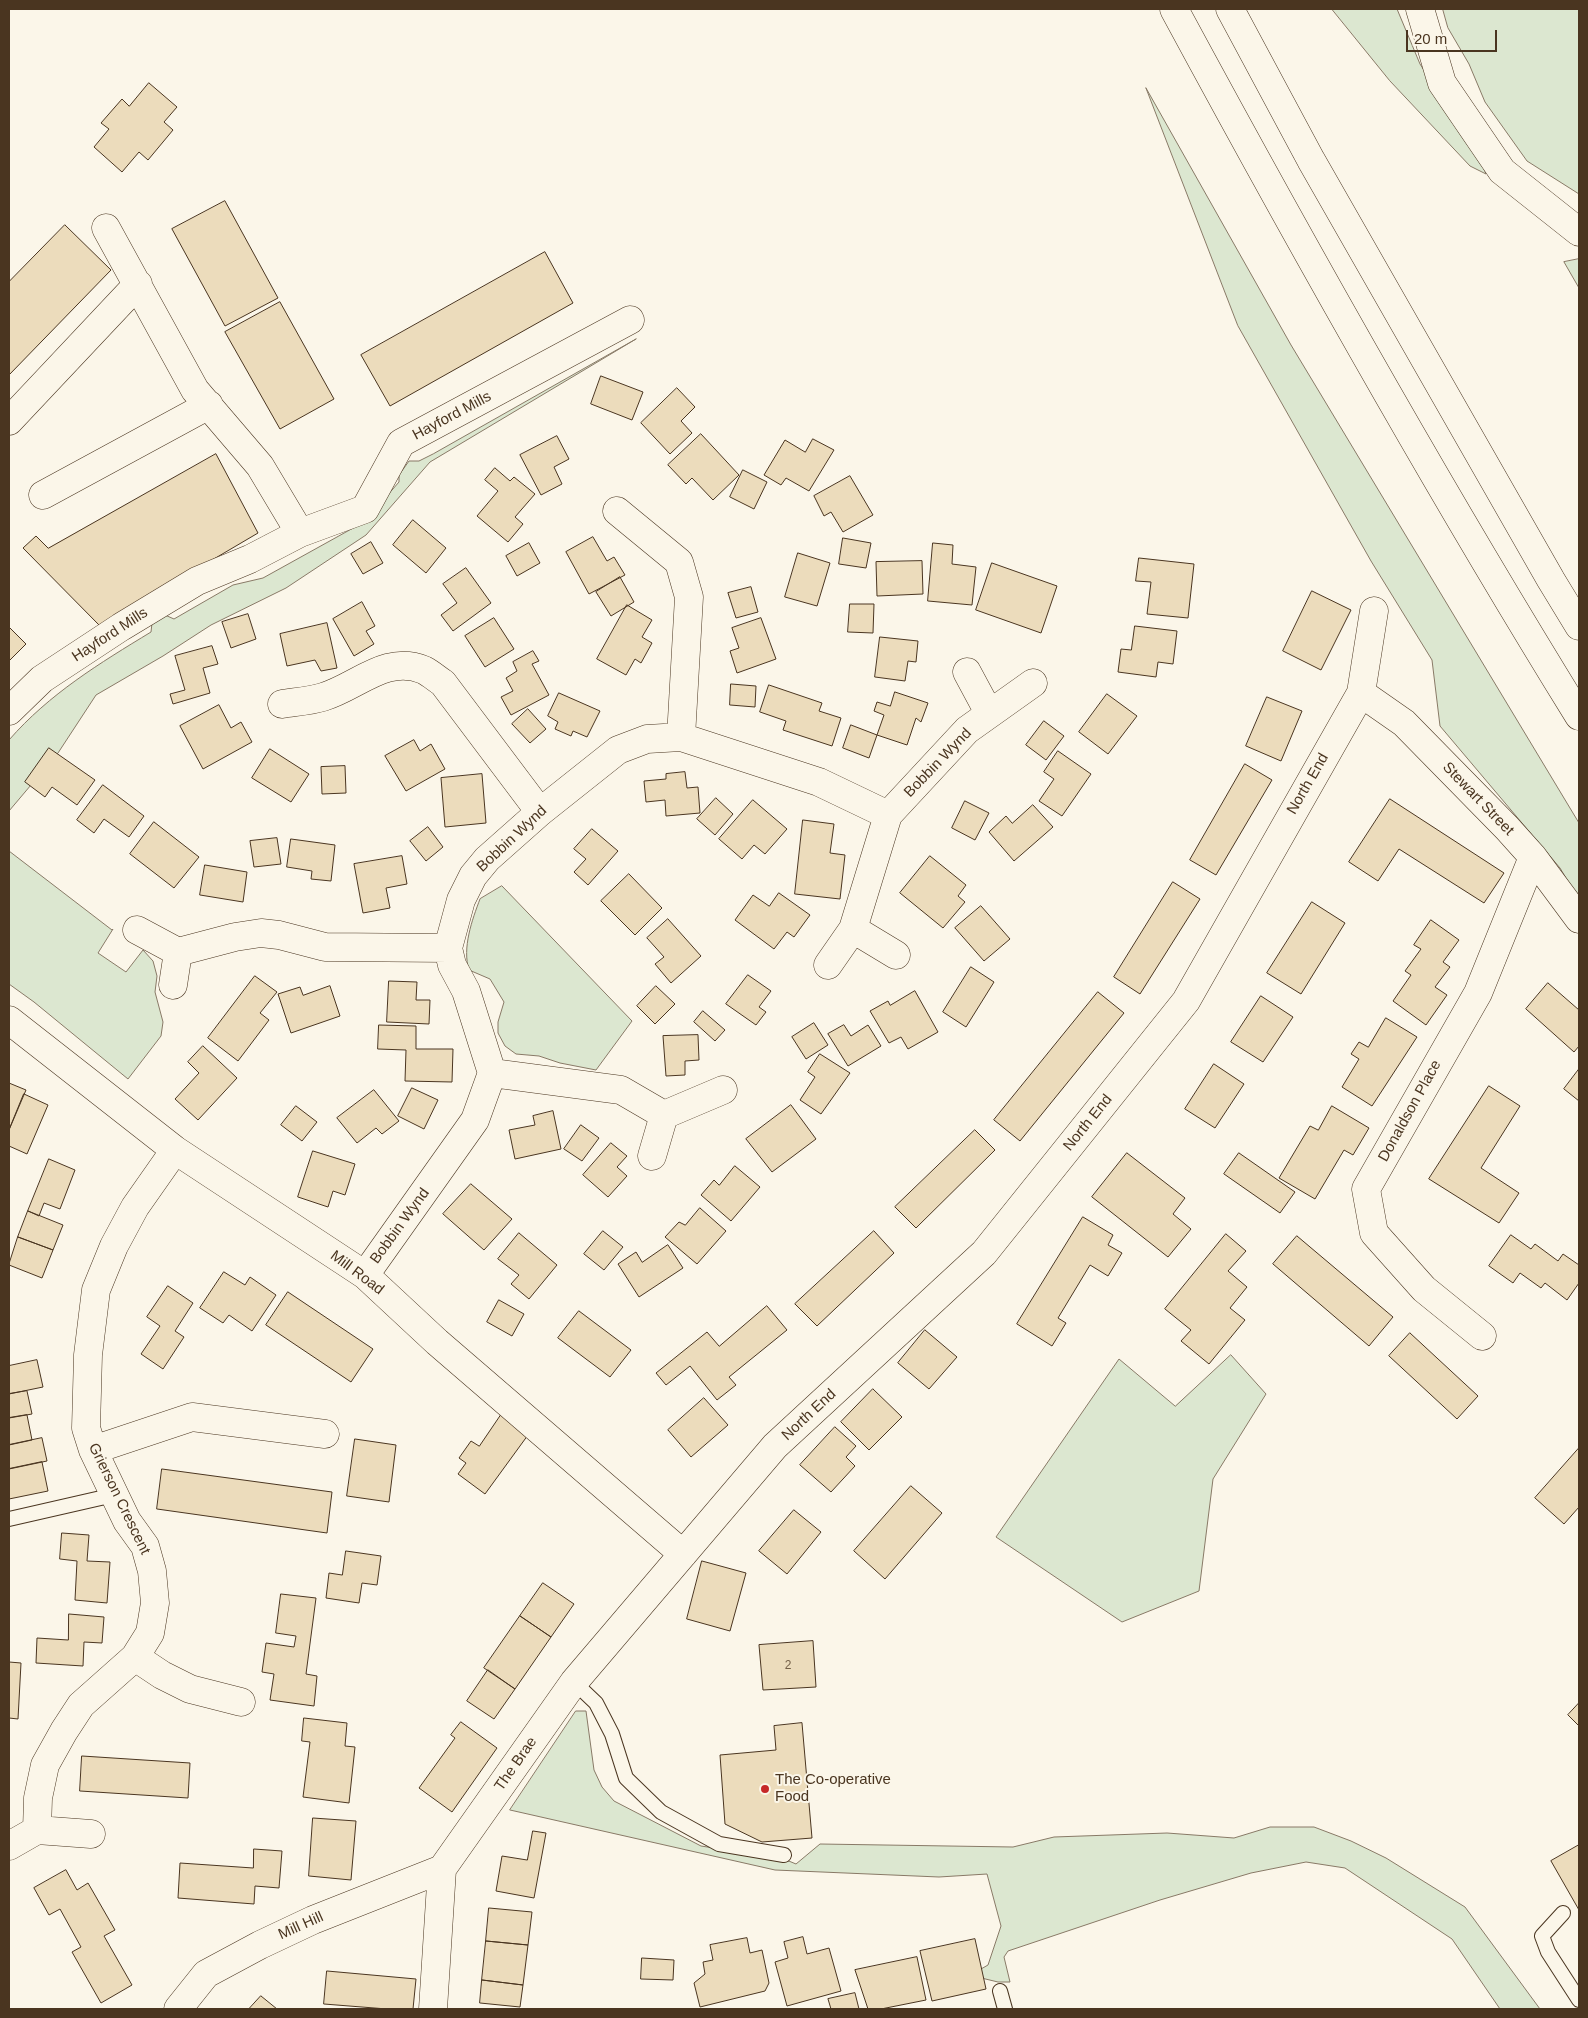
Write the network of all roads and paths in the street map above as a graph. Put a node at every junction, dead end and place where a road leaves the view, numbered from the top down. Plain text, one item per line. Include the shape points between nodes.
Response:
1 (1174, 9) edge
2 (1230, 9) edge
3 (1420, 9) edge
4 (106, 228) dead end
5 (1579, 232) edge
6 (138, 284) junction
7 (630, 320) dead end
8 (209, 405) junction
9 (9, 421) edge
10 (43, 495) dead end
11 (617, 511) dead end
12 (300, 534) junction
13 (1374, 611) dead end
14 (1579, 626) edge
15 (967, 672) dead end
16 (1033, 683) dead end
17 (1361, 693) junction
18 (282, 704) dead end
19 (9, 711) edge
20 (989, 713) junction
21 (1579, 716) edge
22 (681, 737) junction
23 (540, 812) junction
24 (888, 815) junction
25 (1533, 857) junction
26 (1579, 919) edge
27 (853, 929) junction
28 (137, 930) dead end
29 (448, 948) junction
30 (178, 952) junction
31 (896, 955) dead end
32 (828, 965) dead end
33 (173, 985) dead end
34 (9, 1020) edge
35 (492, 1073) junction
36 (723, 1090) dead end
37 (664, 1114) junction
38 (175, 1150) junction
39 (652, 1156) dead end
40 (365, 1275) junction
41 (1482, 1336) dead end
42 (326, 1434) dead end
43 (93, 1450) junction
44 (114, 1495) junction
45 (9, 1518) edge
46 (683, 1554) junction
47 (135, 1657) junction
48 (574, 1682) junction
49 (241, 1702) dead end
50 (37, 1830) junction
51 (91, 1834) dead end
52 (9, 1846) edge
53 (784, 1854) dead end
54 (442, 1869) junction
55 (1563, 1913) dead end
56 (1000, 1991) dead end
57 (1579, 2000) edge
58 (178, 2009) edge
59 (433, 2009) edge
60 (1004, 2009) edge

1 - 21 main road via 1270,187 1512,608
2 - 14 main road via 1310,160
3 - 5 main road via 1442,83 1502,172
4 - 6 main road
6 - 8 main road via 195,390
6 - 9 main road
7 - 12 main road, Hayford Mills via 402,443 365,509
8 - 10 main road
8 - 12 main road via 260,466
11 - 22 main road via 679,562 689,597
12 - 19 main road, Hayford Mills via 196,581 42,679
13 - 17 main road, North End
15 - 20 main road
16 - 20 main road, Bobbin Wynd
17 - 25 main road, Stewart Street via 1404,723
17 - 46 main road, North End via 1186,1001 984,1253 775,1446
18 - 23 main road via 323,697 371,673 400,665 423,670 443,683
20 - 24 main road, Bobbin Wynd via 967,730
22 - 23 main road, Bobbin Wynd via 647,739 618,750
22 - 24 main road, Bobbin Wynd via 819,782
23 - 29 main road, Bobbin Wynd via 487,859 473,876 461,900
24 - 27 main road, Bobbin Wynd
25 - 26 main road, Stewart Street
25 - 41 main road, Donaldson Place via 1478,993 1366,1189 1374,1233 1424,1290
27 - 31 main road
27 - 32 main road, Bobbin Wynd
28 - 30 main road
29 - 30 main road via 326,947 261,933
29 - 35 main road via 452,965 466,991
30 - 33 main road
34 - 38 main road, Mill Road
35 - 37 main road via 621,1090
35 - 40 main road, Bobbin Wynd via 475,1120
36 - 37 main road
37 - 39 main road
38 - 40 main road, Mill Road
38 - 43 main road, Grierson Crescent via 135,1207 96,1290 88,1355 86,1428
40 - 46 main road, Mill Road via 437,1342
42 - 43 main road via 192,1418
43 - 44 main road, Grierson Crescent
44 - 45 lane
44 - 47 main road, Grierson Crescent via 145,1546 152,1571 155,1603 150,1633
46 - 48 main road, The Brae
47 - 49 main road via 190,1689
47 - 50 main road, Grierson Crescent via 81,1705 64,1731 45,1765 38,1798
48 - 53 lane via 596,1703 612,1734 626,1778 661,1812 718,1844
48 - 54 main road, The Brae
50 - 51 main road
50 - 52 main road
54 - 58 main road, Mill Hill via 313,1920 206,1974
54 - 59 main road
55 - 57 lane via 1542,1936 1548,1952
56 - 60 lane

